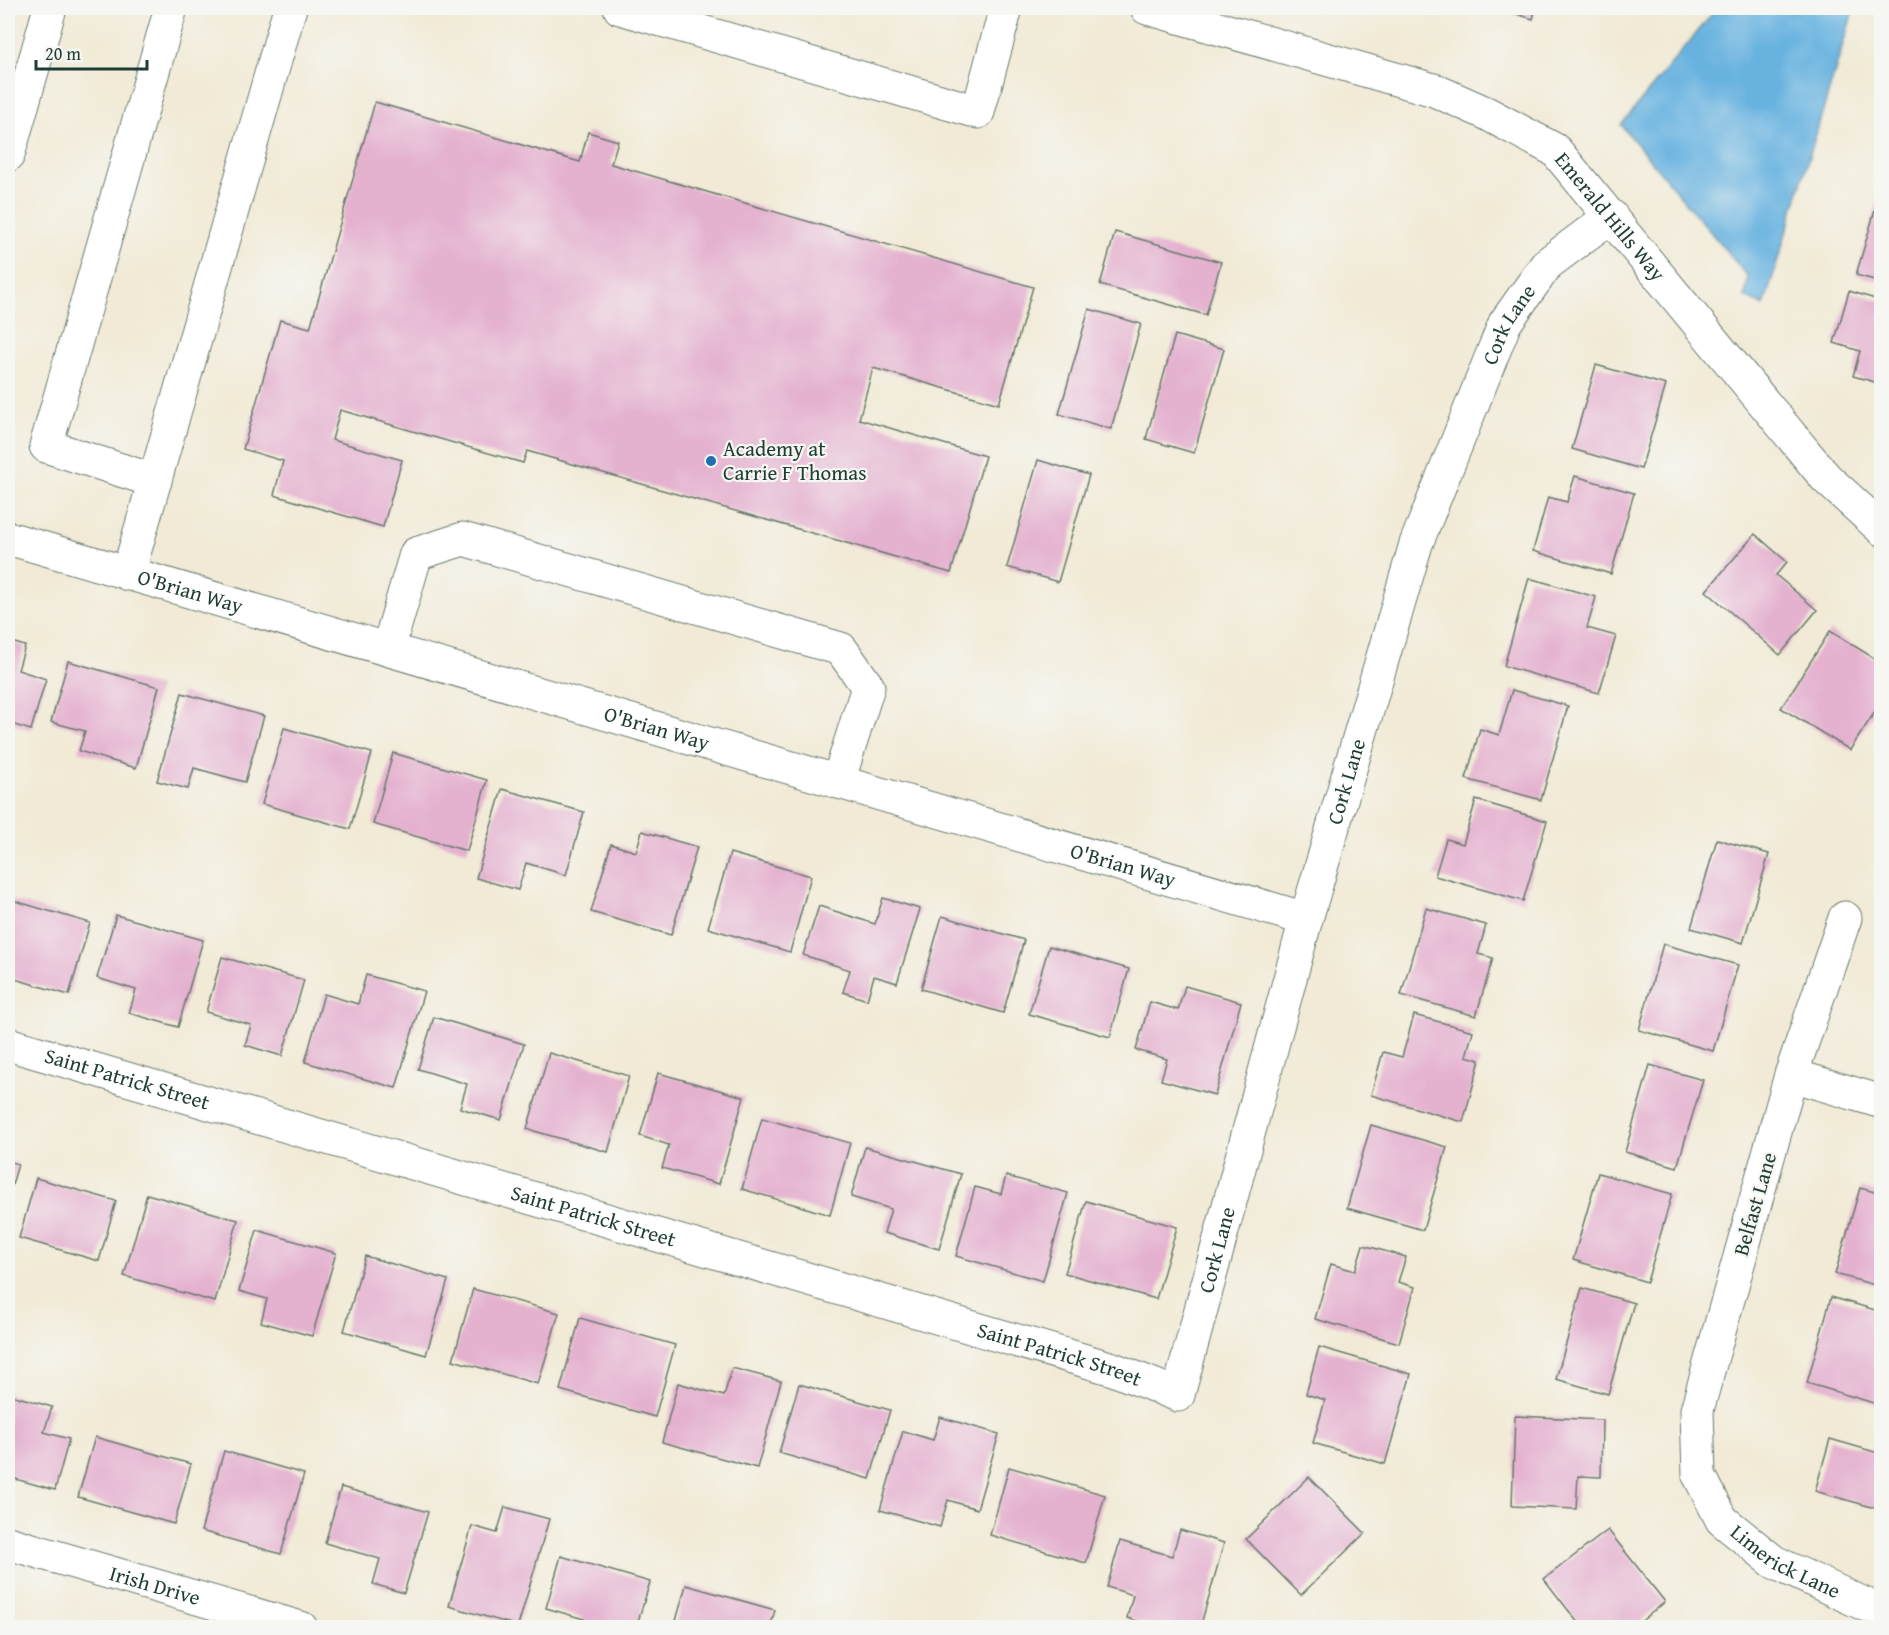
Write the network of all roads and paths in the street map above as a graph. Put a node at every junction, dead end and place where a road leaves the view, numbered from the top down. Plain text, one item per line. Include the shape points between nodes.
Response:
1 (50, 8) edge
2 (171, 8) edge
3 (290, 8) edge
4 (620, 8) edge
5 (1006, 8) edge
6 (1147, 8) edge
7 (8, 155) edge
8 (1611, 216) junction
9 (155, 481) junction
10 (1881, 529) edge
11 (8, 538) edge
12 (128, 574) junction
13 (388, 649) junction
14 (838, 782) junction
15 (1845, 918) dead end
16 (1306, 919) junction
17 (8, 1044) edge
18 (1791, 1076) junction
19 (1881, 1102) edge
20 (1178, 1395) joint
21 (1710, 1492) joint
22 (8, 1543) edge
23 (1881, 1610) edge
24 (301, 1628) edge

1 - 7 street
2 - 9 street via 46,446
3 - 9 street
4 - 5 street via 978,112
6 - 8 street, Emerald Hills Way via 1434,90 1486,113 1555,150
8 - 10 street, Emerald Hills Way via 1826,478
8 - 16 street, Cork Lane via 1547,264 1505,323 1416,544
9 - 12 street
11 - 12 street, O'Brian Way
12 - 13 street, O'Brian Way
13 - 14 street, O'Brian Way
13 - 14 street via 416,554 463,539 841,649 868,687
14 - 16 street, O'Brian Way
15 - 18 street, Belfast Lane
16 - 20 street, Cork Lane
17 - 20 street, Saint Patrick Street via 1102,1365
18 - 19 street
18 - 21 street, Belfast Lane via 1697,1410 1699,1475
21 - 23 street, Limerick Lane via 1722,1520 1774,1562
22 - 24 street, Irish Drive

